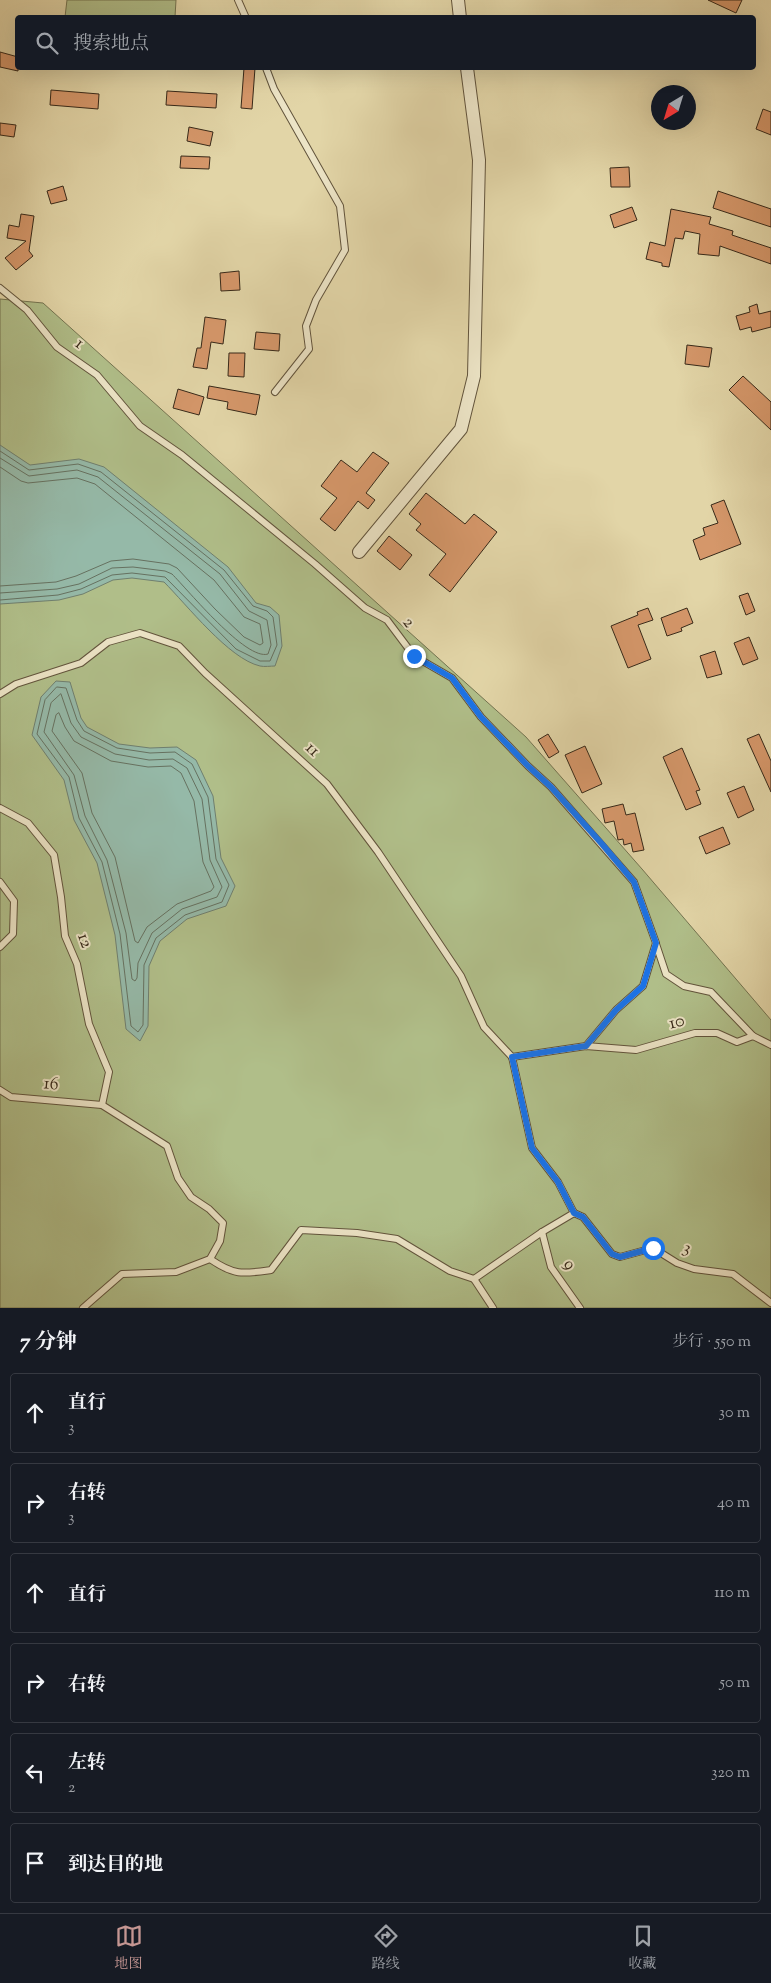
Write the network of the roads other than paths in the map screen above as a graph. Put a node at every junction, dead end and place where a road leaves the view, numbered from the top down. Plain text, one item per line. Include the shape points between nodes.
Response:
1 (238, 0) edge
2 (458, 0) edge
3 (245, 15) edge
4 (460, 15) edge
5 (267, 70) edge
6 (467, 70) edge
7 (0, 288) edge
8 (275, 392) dead end
9 (140, 426) joint
10 (359, 552) dead end
11 (0, 694) edge
12 (0, 808) edge
13 (0, 882) edge
14 (656, 943) junction
15 (0, 947) edge
16 (752, 1036) junction
17 (771, 1045) edge
18 (586, 1046) junction
19 (512, 1057) junction
20 (0, 1090) edge
21 (102, 1105) junction
22 (574, 1213) junction
23 (542, 1232) junction
24 (210, 1259) junction
25 (474, 1279) junction
26 (771, 1303) edge
27 (83, 1308) edge
28 (494, 1308) edge
29 (580, 1308) edge

1 - 3 lane
2 - 4 street
5 - 8 lane via 274,89 340,206 345,250 316,300 306,326 309,349
6 - 10 street via 479,160 474,376 460,429
7 - 9 lane, 1 via 27,310 57,347 97,375
9 - 14 lane, 2 via 182,455 365,608 388,620 414,656 452,678 481,717 551,787 634,882
11 - 19 lane, 11 via 16,684 81,663 108,642 140,634 179,646 204,673 327,784 378,852 461,976 484,1027
12 - 21 lane, 12 via 28,823 54,855 65,936 77,964 89,1024 109,1072
13 - 15 lane via 14,901 14,934
14 - 16 lane, 2 via 666,974 684,986 711,992
14 - 18 lane via 643,986 616,1010
16 - 17 lane
16 - 18 lane, 10 via 737,1042 717,1032 695,1033 636,1050
18 - 19 lane, 10
19 - 22 lane via 532,1148 558,1182
20 - 21 lane, 16 via 11,1097
21 - 24 lane via 167,1146 178,1178 191,1197 223,1223 220,1241
22 - 23 lane
22 - 26 lane, 3 via 583,1217 612,1254 620,1257 653,1248 677,1263 733,1274
23 - 25 lane
23 - 29 lane, 9 via 551,1267
24 - 25 lane via 225,1270 243,1274 272,1270 301,1230 357,1233 397,1239 450,1271
24 - 27 lane via 176,1272 122,1274
25 - 28 lane

